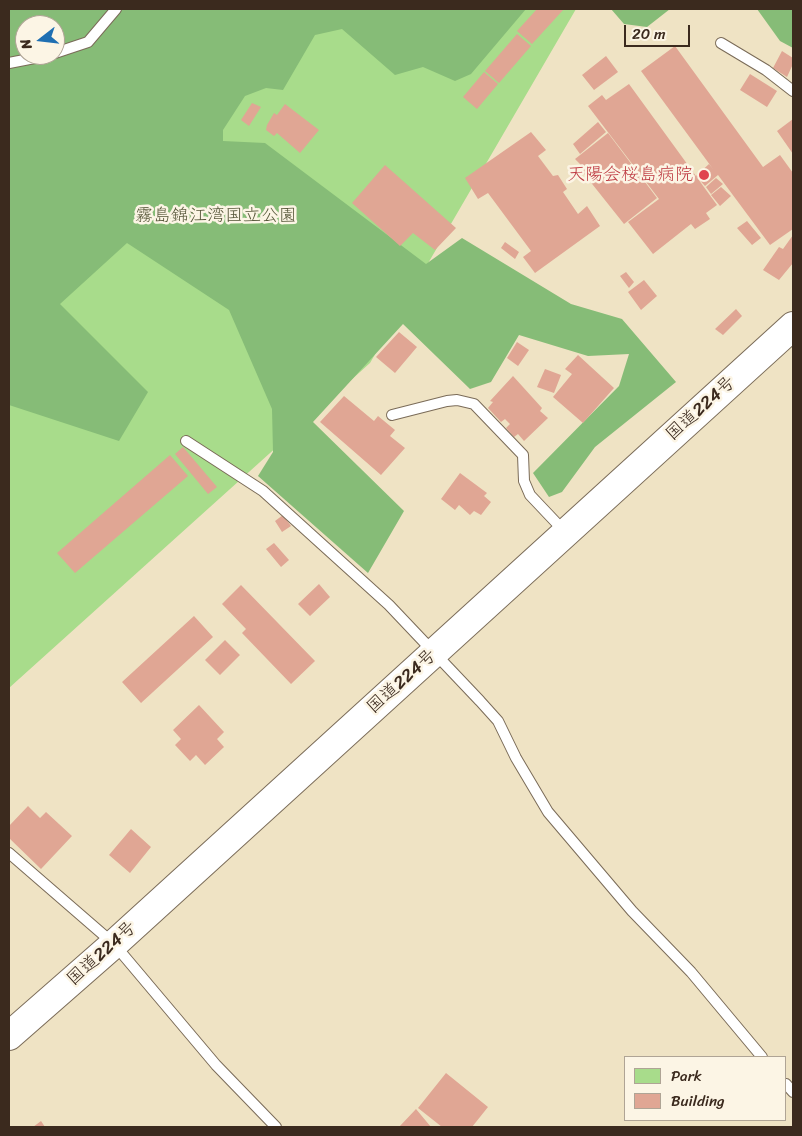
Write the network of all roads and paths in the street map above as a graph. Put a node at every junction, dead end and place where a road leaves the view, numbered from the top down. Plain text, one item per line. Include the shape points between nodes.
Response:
1 (116, 9) edge
2 (721, 43) dead end
3 (65, 50) edge
4 (793, 91) edge
5 (793, 326) edge
6 (392, 415) dead end
7 (186, 441) dead end
8 (565, 533) junction
9 (434, 653) junction
10 (9, 853) edge
11 (114, 944) junction
12 (9, 1036) edge
13 (761, 1056) edge
14 (276, 1127) edge

1 - 3 lane via 88,42
2 - 4 lane
5 - 8 highway, 国道224号
6 - 8 lane via 447,401 474,404 523,454 524,481 530,495
7 - 9 lane via 263,491 389,605
8 - 9 highway, 国道224号
9 - 11 highway, 国道224号
9 - 13 lane via 498,721 548,812
10 - 11 lane
11 - 12 highway, 国道224号
11 - 14 lane via 216,1065

